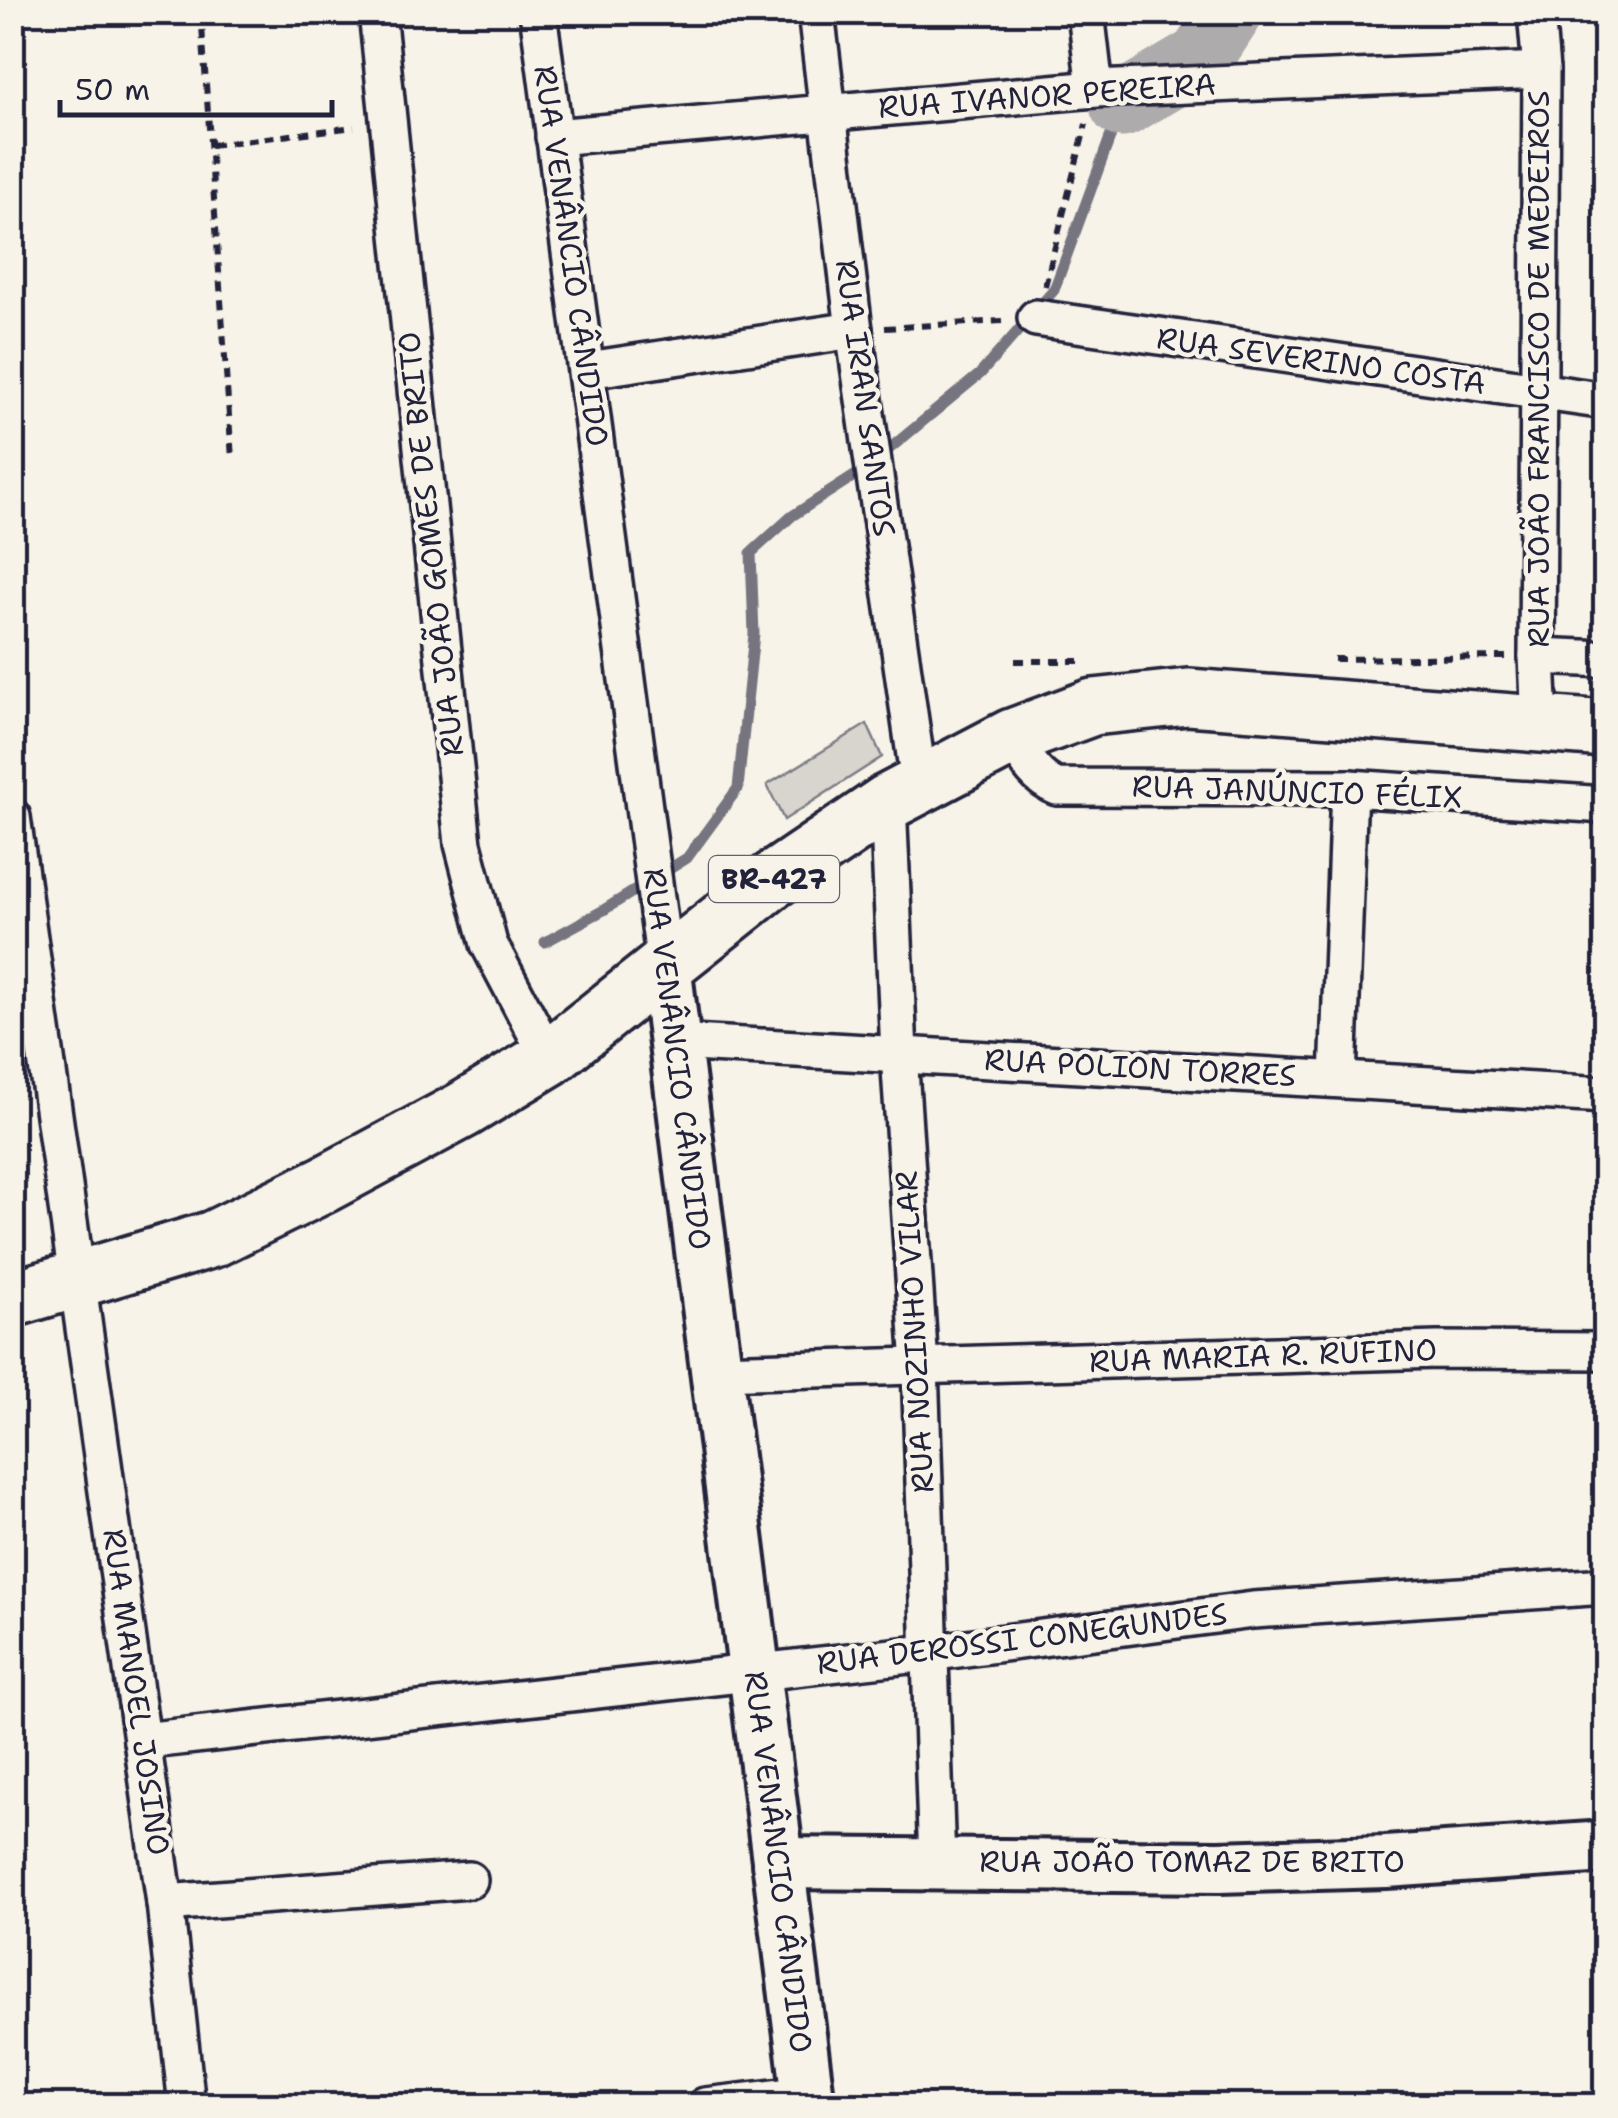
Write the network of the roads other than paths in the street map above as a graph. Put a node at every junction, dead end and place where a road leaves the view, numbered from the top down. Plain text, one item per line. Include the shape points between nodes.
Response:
1 (377, 12) edge
2 (538, 12) edge
3 (816, 12) edge
4 (1086, 12) edge
5 (1536, 12) edge
6 (1541, 70) junction
7 (1096, 89) junction
8 (828, 112) junction
9 (554, 137) junction
10 (1036, 318) road end
11 (854, 330) junction
12 (588, 370) junction
13 (1540, 393) junction
14 (1606, 401) edge
15 (1538, 656) junction
16 (1606, 660) edge
17 (1540, 726) junction
18 (1606, 729) edge
19 (1012, 737) junction
20 (1349, 788) junction
21 (903, 793) junction
22 (1606, 805) edge
23 (12, 817) edge
24 (665, 965) junction
25 (674, 1042) junction
26 (899, 1054) junction
27 (548, 1058) junction
28 (1338, 1079) junction
29 (1606, 1095) edge
30 (80, 1280) junction
31 (12, 1300) edge
32 (1606, 1350) edge
33 (920, 1366) junction
34 (717, 1372) junction
35 (1606, 1586) edge
36 (928, 1653) junction
37 (754, 1672) junction
38 (142, 1741) junction
39 (1606, 1847) edge
40 (778, 1862) junction
41 (937, 1863) junction
42 (469, 1880) dead end
43 (165, 1903) junction
44 (808, 2100) edge
45 (187, 2106) edge
46 (705, 2106) edge

1 - 27 street, RUA JOÃO GOMES DE BRITO via 463,844 490,944
2 - 9 street, RUA VENÂNCIO CÂNDIDO
3 - 8 street, RUA IRAN SANTOS
4 - 7 street
5 - 6 street, RUA JOÃO FRANCISCO DE MEDEIROS
6 - 7 street, RUA IVANOR PEREIRA
6 - 13 street, RUA JOÃO FRANCISCO DE MEDEIROS
7 - 8 street, RUA IVANOR PEREIRA
8 - 9 street, RUA IVANOR PEREIRA
8 - 11 street, RUA IRAN SANTOS
9 - 12 street, RUA VENÂNCIO CÂNDIDO
10 - 13 street, RUA SEVERINO COSTA
11 - 12 street
11 - 21 street, RUA IRAN SANTOS
12 - 24 street, RUA VENÂNCIO CÂNDIDO
13 - 14 street, RUA SEVERINO COSTA
13 - 15 street, RUA JOÃO FRANCISCO DE MEDEIROS
15 - 16 street
15 - 17 street, RUA JOÃO FRANCISCO DE MEDEIROS
17 - 18 main road, BR-427
17 - 19 main road, BR-427 via 1188,697 1092,707
19 - 20 street, RUA JANÚNCIO FÉLIX via 1034,771 1057,787
19 - 21 main road, BR-427
20 - 22 street, RUA JANÚNCIO FÉLIX
20 - 28 street
21 - 24 main road, BR-427 via 773,880
21 - 26 street, RUA NOZINHO VILAR
23 - 30 street, RUA MANOEL JOSINO
24 - 25 street, RUA VENÂNCIO CÂNDIDO
24 - 27 main road, BR-427
25 - 26 street, RUA POLION TORRES
25 - 34 street, RUA VENÂNCIO CÂNDIDO
26 - 28 street, RUA POLION TORRES
26 - 33 street, RUA NOZINHO VILAR
27 - 30 main road, BR-427 via 446,1120 213,1238
28 - 29 street, RUA POLION TORRES
30 - 31 main road, BR-427
30 - 38 street, RUA MANOEL JOSINO
32 - 33 street, RUA MARIA R. RUFINO
33 - 34 street, RUA MARIA R. RUFINO
33 - 36 street, RUA NOZINHO VILAR
34 - 37 street, RUA VENÂNCIO CÂNDIDO
35 - 36 street, RUA DEROSSI CONEGUNDES via 1253,1610
36 - 37 street, RUA DEROSSI CONEGUNDES
36 - 41 street, RUA NOZINHO VILAR
37 - 38 street, RUA DEROSSI CONEGUNDES
37 - 40 street, RUA VENÂNCIO CÂNDIDO
38 - 43 street, RUA MANOEL JOSINO
39 - 41 street, RUA JOÃO TOMAZ DE BRITO via 1219,1867
40 - 41 street, RUA JOÃO TOMAZ DE BRITO
40 - 44 street, RUA VENÂNCIO CÂNDIDO
42 - 43 street
43 - 45 street, RUA MANOEL JOSINO
44 - 46 street

